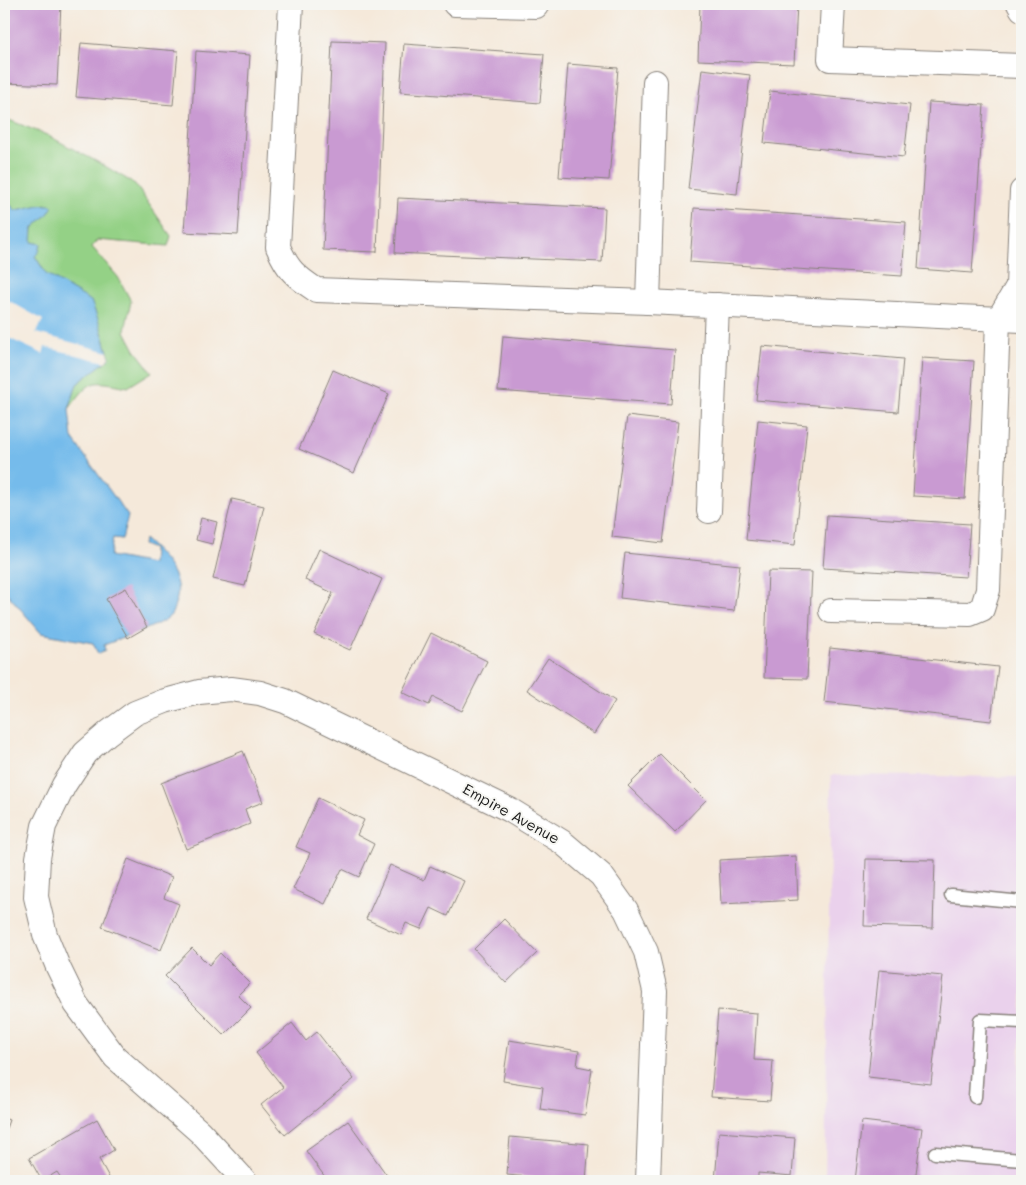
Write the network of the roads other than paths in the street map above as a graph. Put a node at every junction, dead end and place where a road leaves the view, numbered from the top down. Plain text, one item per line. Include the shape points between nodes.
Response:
1 (291, 4) edge
2 (455, 4) edge
3 (833, 4) edge
4 (1018, 4) edge
5 (536, 6) dead end
6 (1022, 9) edge
7 (1022, 66) edge
8 (655, 82) dead end
9 (1022, 191) edge
10 (648, 302) junction
11 (717, 305) junction
12 (998, 320) junction
13 (1022, 320) edge
14 (709, 511) dead end
15 (831, 611) dead end
16 (950, 895) dead end
17 (1022, 902) edge
18 (1022, 1022) edge
19 (976, 1098) dead end
20 (935, 1153) dead end
21 (1022, 1160) edge
22 (245, 1181) edge
23 (648, 1181) edge

1 - 10 street via 278,247 295,276 316,290
2 - 5 street
3 - 7 street via 830,59
4 - 6 street
8 - 10 street
9 - 12 street via 1018,286
10 - 11 street
11 - 12 street
11 - 14 street
12 - 13 street
12 - 15 street via 988,590 982,609 970,614
16 - 17 lane
18 - 19 lane via 980,1020
20 - 21 lane
22 - 23 street, Empire Avenue via 200,1132 115,1057 76,1004 58,968 45,935 36,897 44,826 85,753 135,713 199,692 231,689 285,701 510,810 562,842 602,875 626,910 646,952 655,991

